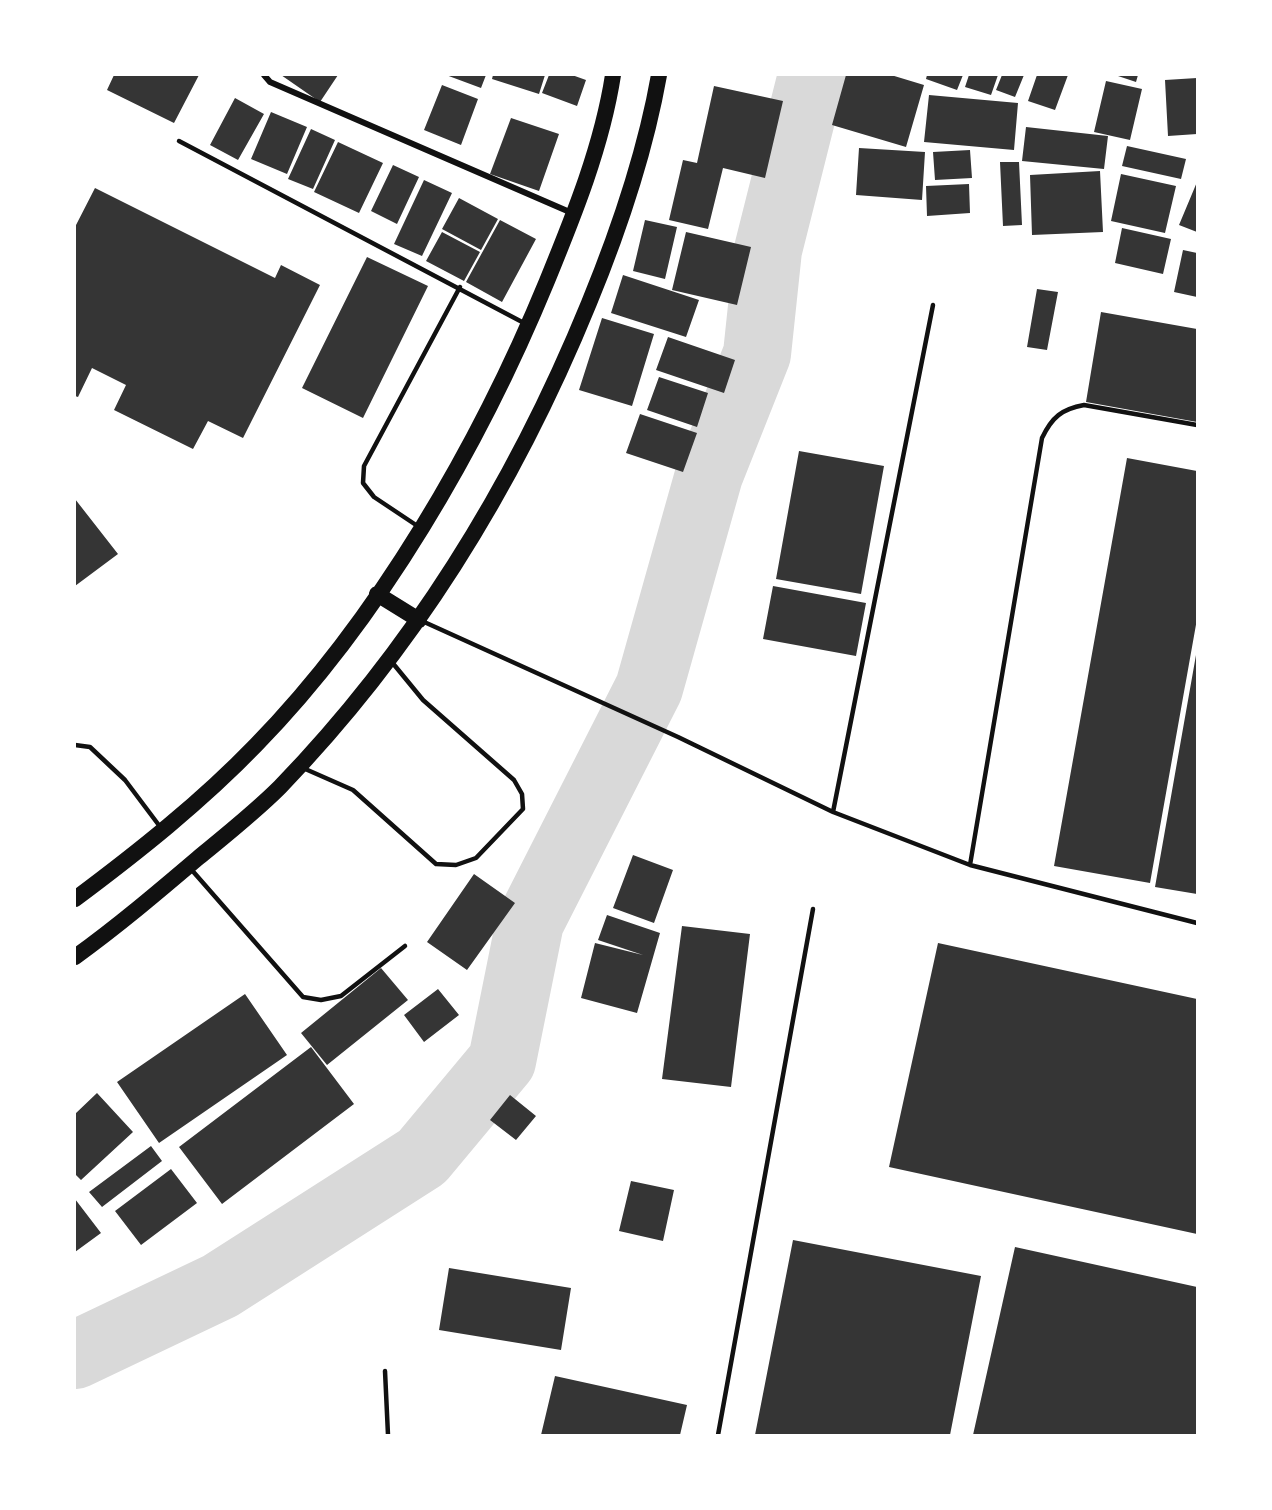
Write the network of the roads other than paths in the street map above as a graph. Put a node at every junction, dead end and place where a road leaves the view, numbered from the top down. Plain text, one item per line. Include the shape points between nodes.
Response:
1 (264, 75) edge
2 (613, 75) edge
3 (659, 75) edge
4 (179, 141) dead end
5 (574, 214) junction
6 (460, 287) junction
7 (933, 305) dead end
8 (529, 326) junction
9 (1197, 425) edge
10 (421, 528) junction
11 (377, 594) junction
12 (419, 620) junction
13 (389, 659) junction
14 (75, 745) edge
15 (298, 766) junction
16 (833, 812) junction
17 (162, 831) junction
18 (970, 865) junction
19 (189, 866) junction
20 (75, 899) edge
21 (813, 909) dead end
22 (1197, 923) edge
23 (405, 946) dead end
24 (75, 957) edge
25 (385, 1371) dead end
26 (388, 1435) edge
27 (718, 1435) edge

1 - 5 street via 270,82
2 - 5 highway
3 - 12 highway via 619,228 569,352 520,453
4 - 6 lane
5 - 8 highway
6 - 8 lane
6 - 10 lane via 364,466 363,483 374,497
7 - 16 lane
8 - 10 highway via 479,428
9 - 18 lane via 1084,405 1056,414 1048,425 1042,438
10 - 11 highway
11 - 12 highway
11 - 17 highway via 263,738
12 - 13 highway
12 - 16 lane
13 - 15 highway
13 - 15 lane via 423,700 514,780 522,794 523,809 476,858 456,865 436,864 353,790
14 - 17 lane via 90,747 125,780
15 - 19 highway via 279,788
16 - 18 lane
17 - 20 highway
18 - 22 lane
19 - 23 lane via 303,997 321,1000 341,996
19 - 24 highway
21 - 27 lane
25 - 26 lane

